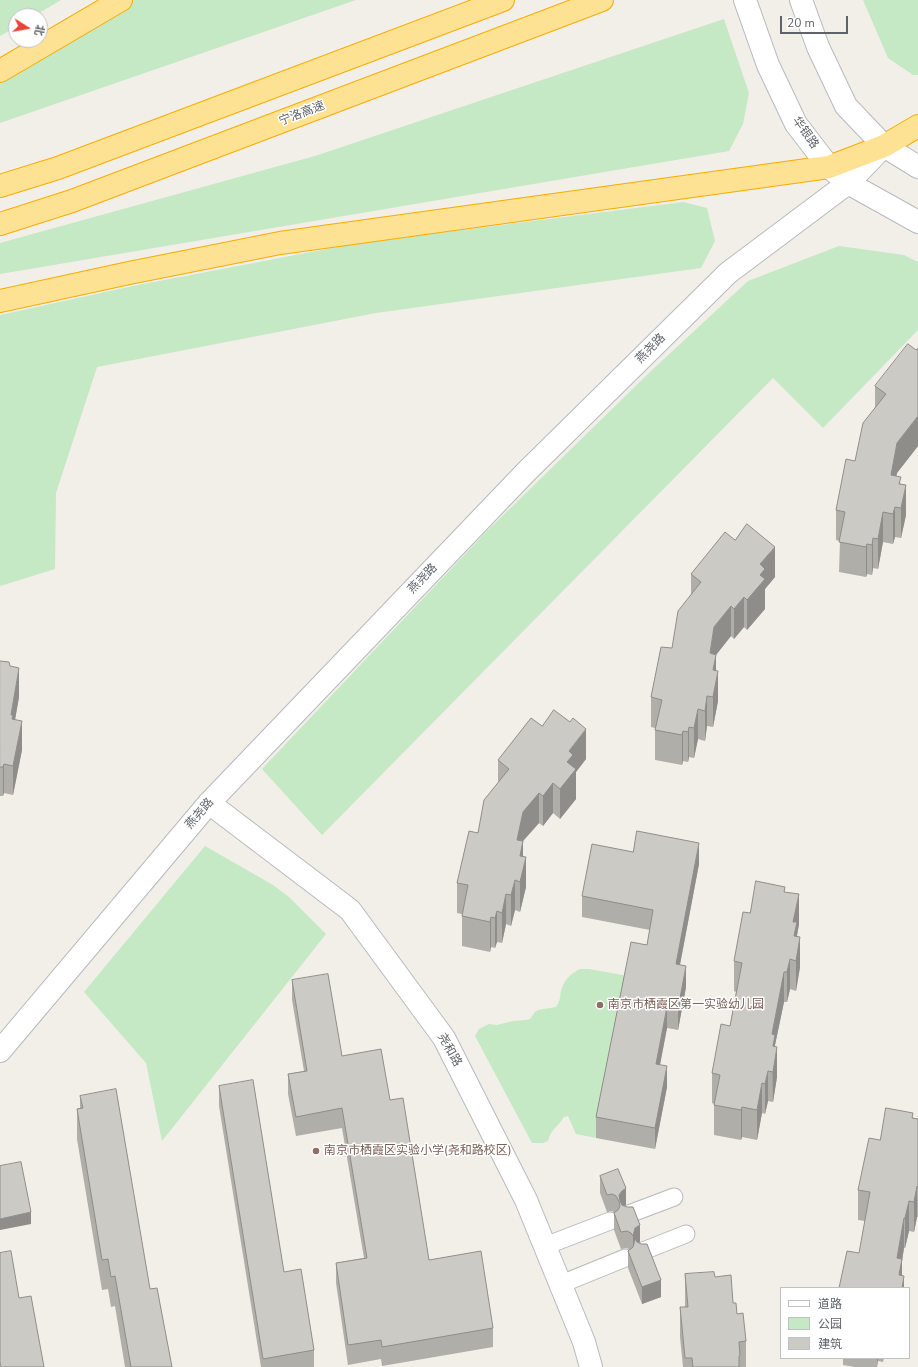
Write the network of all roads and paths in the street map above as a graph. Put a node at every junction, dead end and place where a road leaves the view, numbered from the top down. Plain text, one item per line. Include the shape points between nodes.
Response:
1 (121, 0) edge
2 (503, 0) edge
3 (602, 0) edge
4 (745, 0) edge
5 (801, 0) edge
6 (0, 71) edge
7 (918, 126) edge
8 (884, 146) junction
9 (829, 167) junction
10 (918, 167) edge
11 (848, 184) junction
12 (0, 186) edge
13 (918, 222) edge
14 (0, 224) edge
15 (0, 301) edge
16 (209, 803) junction
17 (0, 1051) edge
18 (674, 1197) dead end
19 (629, 1214) edge
20 (610, 1221) dead end
21 (686, 1234) dead end
22 (545, 1246) junction
23 (643, 1251) edge
24 (625, 1258) dead end
25 (561, 1284) junction
26 (591, 1367) edge

1 - 6 highway
2 - 12 highway via 58,168
3 - 14 highway, 宁洛高速 via 72,201
4 - 9 main road, 华银路 via 768,65 796,124
5 - 8 main road via 818,47 846,106
7 - 8 highway
8 - 9 highway
8 - 10 main road
8 - 11 main road, 燕尧路
9 - 11 main road, 华银路
9 - 15 highway via 280,243
11 - 13 main road, 华银路
11 - 16 main road, 燕尧路 via 728,273 526,472
16 - 17 main road, 燕尧路
16 - 22 main road, 尧和路 via 350,910 444,1038 526,1200
18 - 19 street
20 - 22 street
21 - 23 street
22 - 25 main road, 尧和路
24 - 25 street
25 - 26 main road, 尧和路

